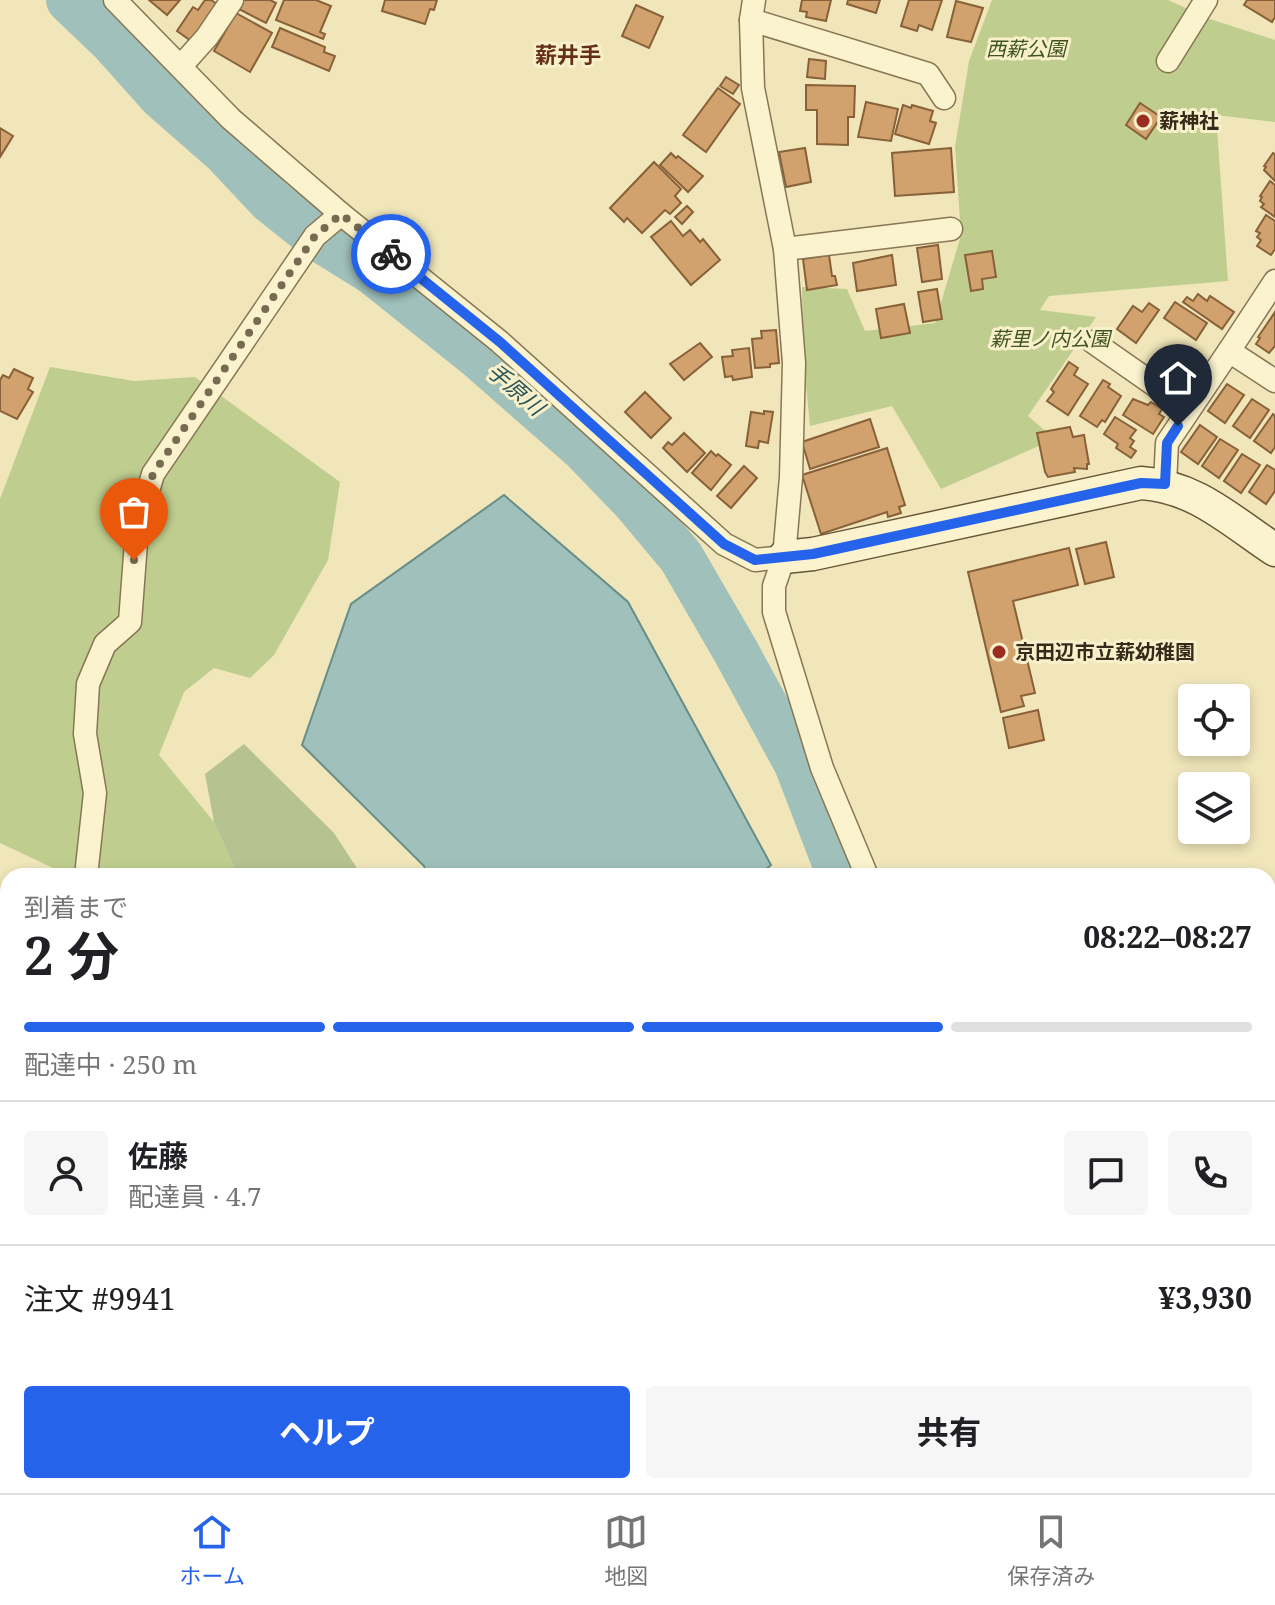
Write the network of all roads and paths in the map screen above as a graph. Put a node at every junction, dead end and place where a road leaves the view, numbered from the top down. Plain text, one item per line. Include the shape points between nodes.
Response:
1 (115, 0) edge
2 (232, 0) edge
3 (1206, 0) edge
4 (753, 10) edge
5 (1168, 61) dead end
6 (181, 66) junction
7 (944, 98) dead end
8 (341, 214) junction
9 (951, 229) dead end
10 (785, 249) junction
11 (1275, 281) edge
12 (1093, 342) dead end
13 (1229, 351) junction
14 (1275, 381) edge
15 (1189, 409) junction
16 (1165, 484) junction
17 (1275, 550) edge
18 (784, 557) junction
19 (87, 868) edge
20 (864, 868) edge

1 - 6 street
2 - 6 street
3 - 5 street
4 - 7 street via 928,74
4 - 10 street via 753,88
6 - 8 street via 231,119
8 - 18 street via 500,342 724,544 755,560
8 - 19 street via 315,236 153,474 137,529 130,622 105,644 88,684 85,734 95,793
9 - 10 street
10 - 18 street via 794,363
11 - 13 street
12 - 15 street
13 - 14 street
13 - 15 street
15 - 16 street via 1167,443
16 - 17 street via 1191,494
16 - 18 street via 1141,483
18 - 20 street via 774,586 774,612 822,768

